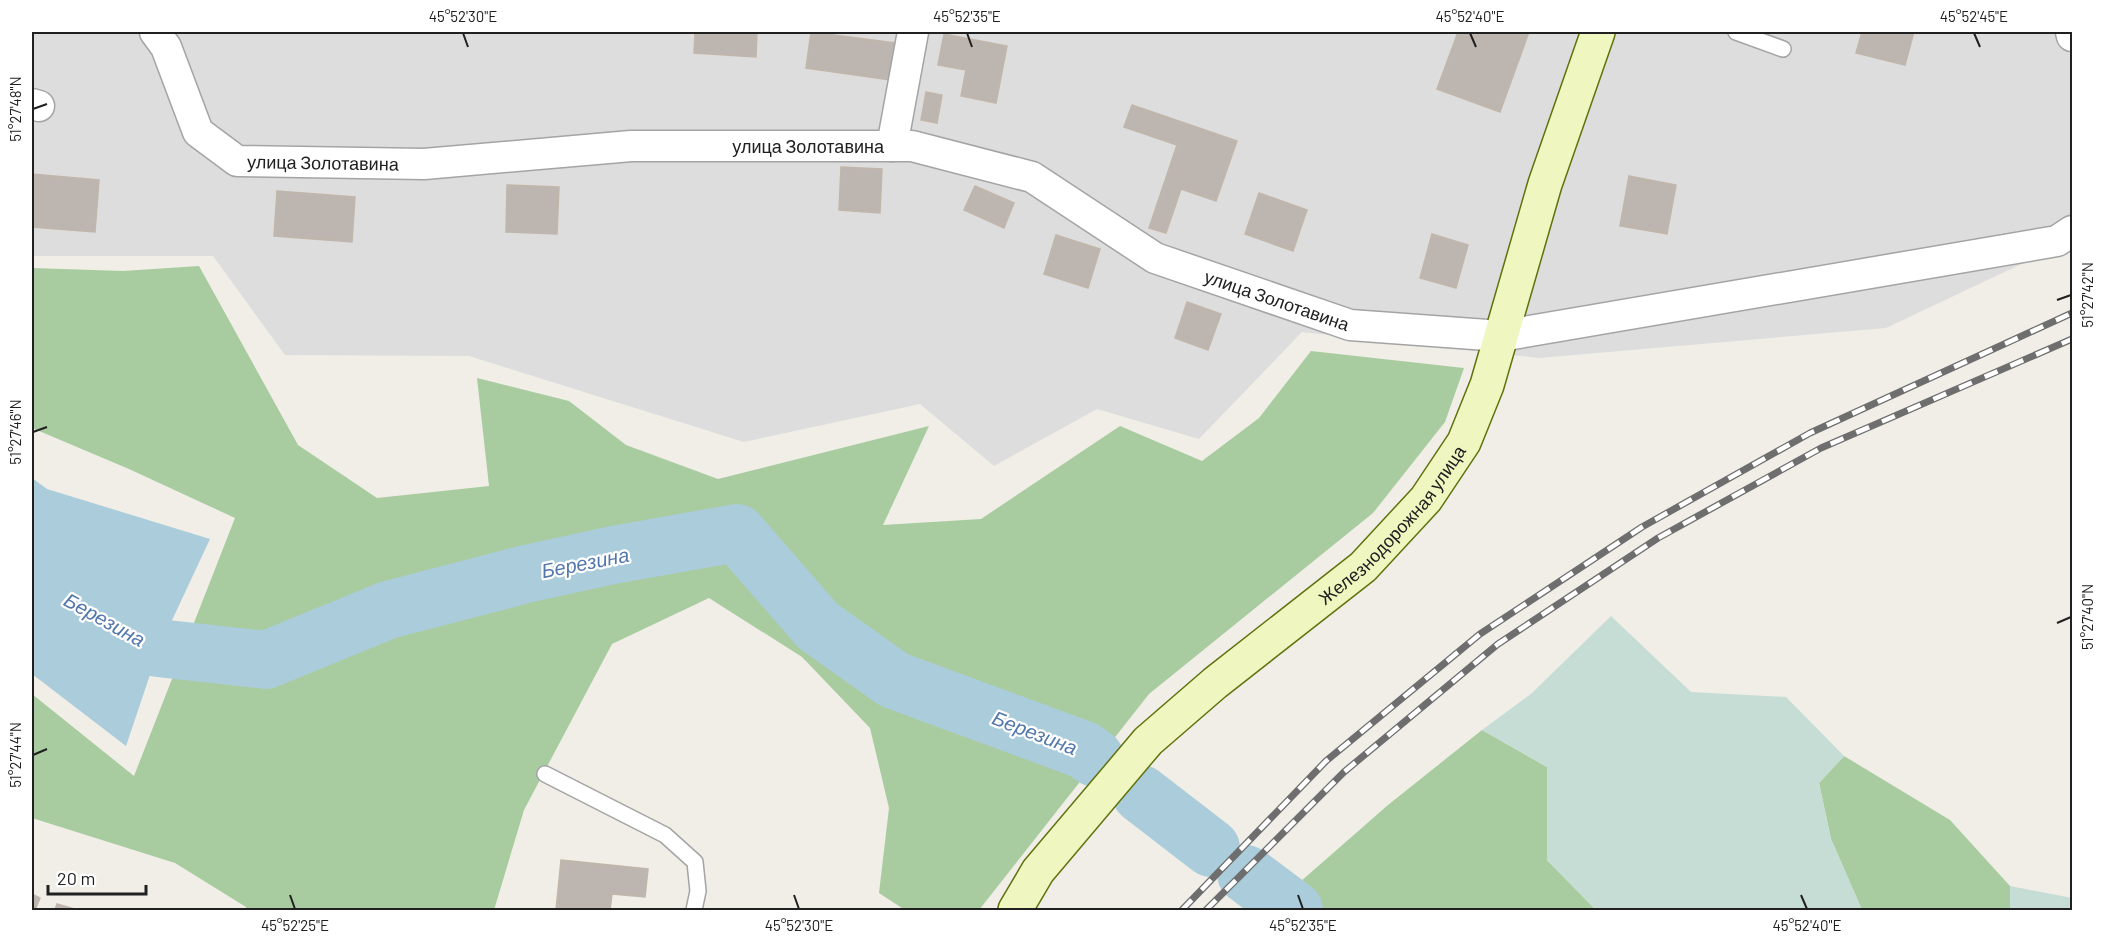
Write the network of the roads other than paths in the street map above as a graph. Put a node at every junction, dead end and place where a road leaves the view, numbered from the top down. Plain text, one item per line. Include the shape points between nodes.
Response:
1 (155, 32) edge
2 (913, 32) edge
3 (1598, 32) edge
4 (1736, 32) edge
5 (1783, 49) dead end
6 (892, 146) junction
7 (2073, 231) edge
8 (1501, 336) junction
9 (545, 774) dead end
10 (694, 910) edge
11 (1015, 910) edge

1 - 6 street, улица Золотавина via 166,46 198,132 237,161 424,164 631,146
2 - 6 street
3 - 8 street, Железнодорожная улица via 1545,184
4 - 5 lane
6 - 8 street, улица Золотавина via 912,146 1032,177 1155,258 1350,325
7 - 8 street, улица Золотавина via 2057,242
8 - 11 street, Железнодорожная улица via 1464,442 1426,499 1363,567 1148,741 1038,871
9 - 10 lane via 665,835 695,862 698,891

